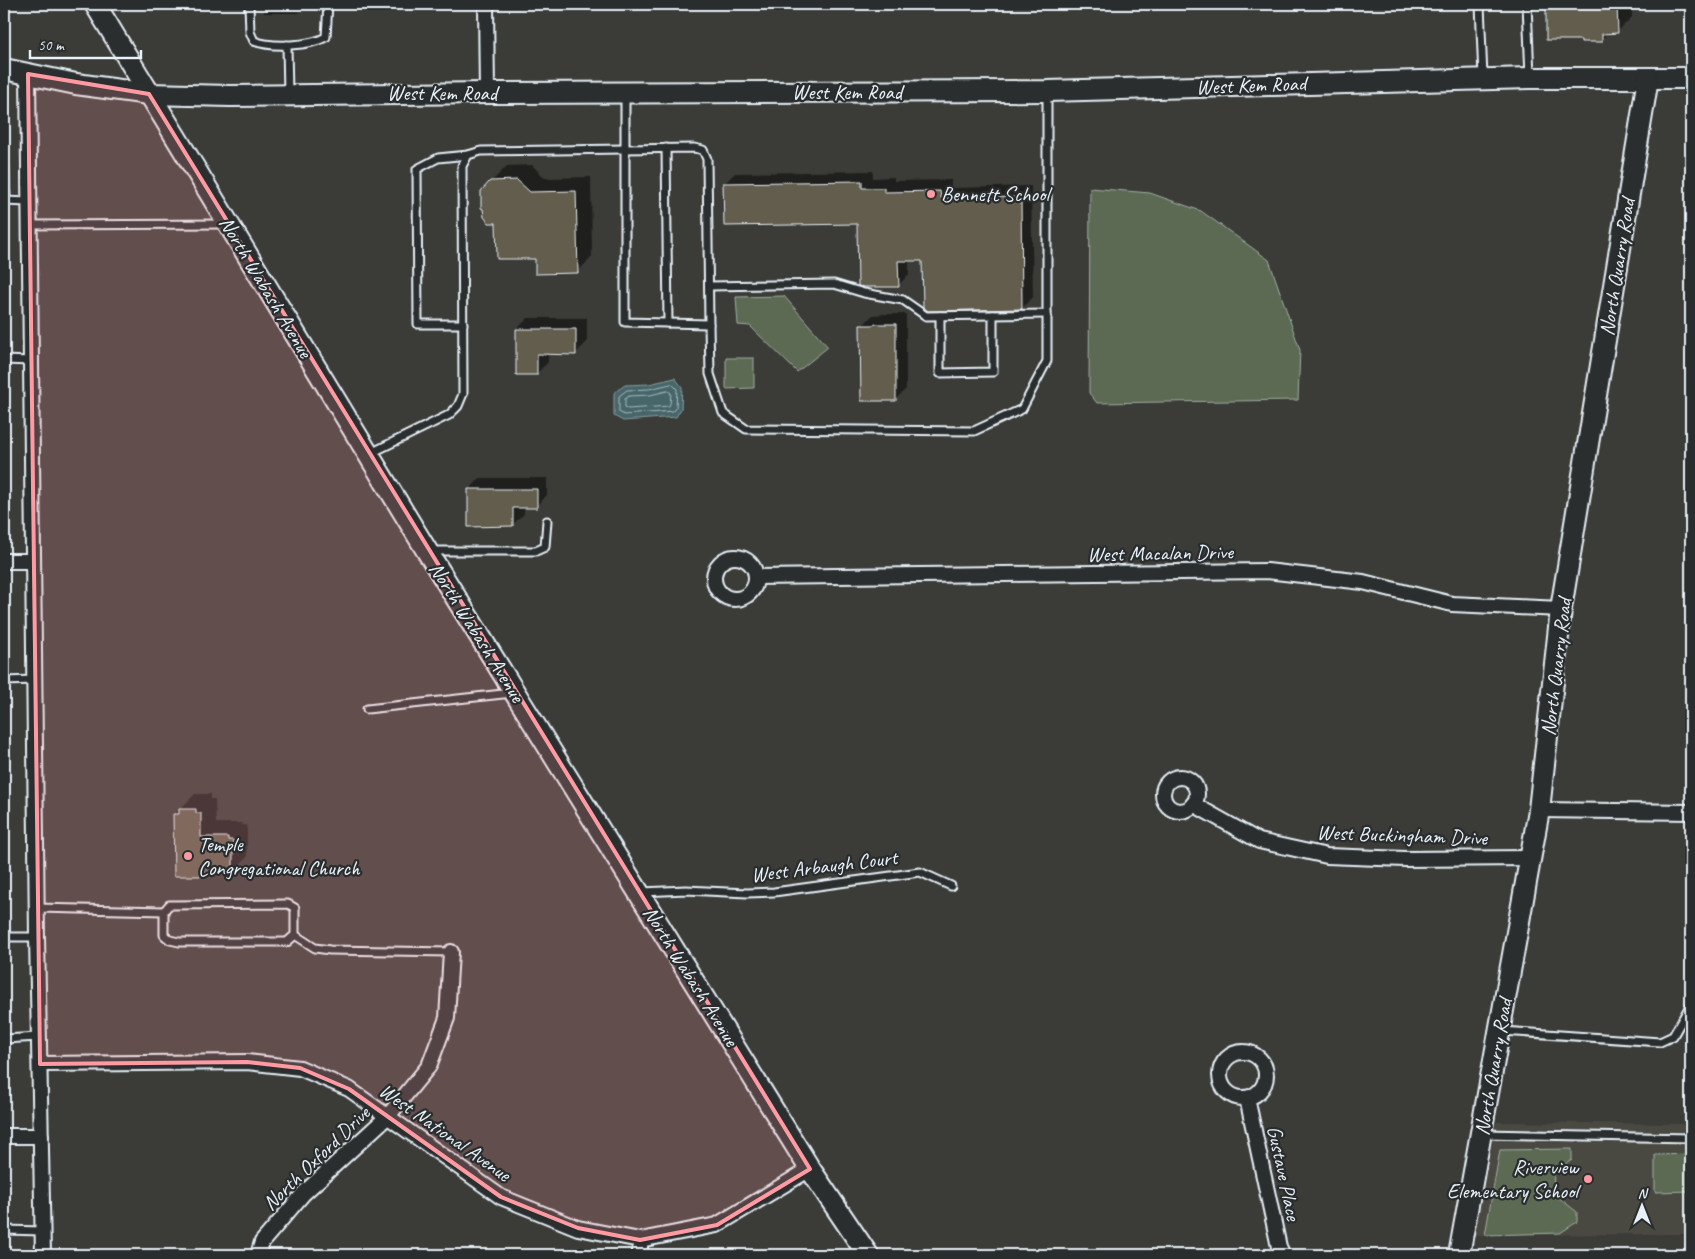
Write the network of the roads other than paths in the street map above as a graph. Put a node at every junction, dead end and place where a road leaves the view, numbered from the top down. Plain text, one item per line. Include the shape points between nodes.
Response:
1 (249, 4) edge
2 (328, 4) edge
3 (486, 4) edge
4 (1480, 4) edge
5 (1527, 4) edge
6 (101, 7) edge
7 (288, 44) junction
8 (4, 69) edge
9 (28, 74) junction
10 (1530, 78) junction
11 (1648, 78) junction
12 (1691, 78) edge
13 (1483, 79) junction
14 (1047, 91) junction
15 (487, 92) junction
16 (625, 93) junction
17 (149, 94) junction
18 (288, 95) junction
19 (666, 148) junction
20 (625, 150) junction
21 (4, 151) edge
22 (468, 155) junction
23 (5, 201) edge
24 (29, 202) junction
25 (229, 224) junction
26 (30, 225) junction
27 (709, 286) junction
28 (1047, 314) junction
29 (993, 315) junction
30 (940, 316) junction
31 (668, 323) junction
32 (463, 324) junction
33 (709, 324) junction
34 (4, 360) edge
35 (31, 361) junction
36 (368, 454) junction
37 (547, 520) dead end
38 (427, 551) junction
39 (4, 561) edge
40 (33, 561) junction
41 (756, 577) dead end
42 (1562, 609) junction
43 (34, 680) junction
44 (4, 681) edge
45 (515, 693) junction
46 (366, 709) dead end
47 (1193, 804) dead end
48 (1539, 810) junction
49 (1691, 812) edge
50 (1530, 858) junction
51 (951, 886) dead end
52 (639, 893) junction
53 (37, 908) junction
54 (164, 911) junction
55 (295, 935) junction
56 (4, 937) edge
57 (37, 937) junction
58 (451, 952) joint
59 (1691, 1004) edge
60 (1499, 1031) junction
61 (40, 1037) junction
62 (4, 1039) edge
63 (40, 1064) junction
64 (1247, 1098) dead end
65 (388, 1116) junction
66 (1481, 1134) junction
67 (4, 1136) edge
68 (41, 1136) junction
69 (1691, 1138) edge
70 (810, 1169) junction
71 (4, 1230) edge
72 (43, 1231) junction
73 (640, 1240) junction
74 (44, 1255) edge
75 (258, 1255) edge
76 (640, 1255) edge
77 (868, 1255) edge
78 (1283, 1255) edge
79 (1459, 1255) edge

1 - 7 lane via 250,32 254,41
2 - 7 lane via 326,37 318,42
3 - 15 street
4 - 13 lane
5 - 10 lane
6 - 17 street, North Wabash Avenue
7 - 18 lane
8 - 9 street, West Kem Road
9 - 17 street, West Kem Road
9 - 24 street
10 - 11 street, West Kem Road
10 - 13 street, West Kem Road
11 - 12 street, West Kem Road
11 - 42 street, North Quarry Road
13 - 14 street, West Kem Road
14 - 16 street, West Kem Road
14 - 28 lane
15 - 16 street, West Kem Road
15 - 18 street, West Kem Road
16 - 20 lane
17 - 18 street, West Kem Road
17 - 25 street, North Wabash Avenue
19 - 20 lane
19 - 27 lane via 703,150 707,159
19 - 31 lane
20 - 22 lane via 480,152
20 - 31 lane via 625,322
21 - 23 lane
22 - 32 lane via 462,166
22 - 32 lane via 438,158 417,169 418,324
23 - 24 lane
24 - 26 street
25 - 26 lane
25 - 36 street, North Wabash Avenue
26 - 35 street
27 - 30 lane via 834,284 903,300 926,316
27 - 33 lane
28 - 29 lane
28 - 33 lane via 1047,361 1022,409 974,431 746,429 723,413 710,374
29 - 30 lane
29 - 30 lane via 993,372 940,373
31 - 33 lane
32 - 36 lane via 463,394 458,406 449,415
34 - 35 lane
35 - 40 street
36 - 38 street, North Wabash Avenue
37 - 38 lane via 545,547 536,551
38 - 45 street, North Wabash Avenue
39 - 40 street
40 - 43 street
41 - 42 street, West Macalan Drive via 1267,572 1363,582 1452,604
42 - 48 street, North Quarry Road
43 - 44 lane
43 - 53 street
45 - 46 lane
45 - 52 street, North Wabash Avenue
47 - 50 street, West Buckingham Drive via 1259,840 1327,856
48 - 49 street
48 - 50 street, North Quarry Road
50 - 60 street, North Quarry Road
51 - 52 lane, West Arbaugh Court via 920,872 774,892 686,890
52 - 70 street, North Wabash Avenue
53 - 54 lane
53 - 57 street
54 - 55 lane via 164,935 179,942 288,942
54 - 55 lane via 169,905 288,904 295,908
55 - 58 lane via 315,948 330,950
56 - 57 lane
57 - 61 street
58 - 65 street, North Oxford Drive via 447,1018 429,1066
59 - 60 lane via 1673,1036 1660,1042
60 - 66 street, North Quarry Road
61 - 62 lane
61 - 63 street
63 - 65 street, West National Avenue via 247,1062 300,1068 349,1089
63 - 68 street
64 - 78 street, Gustave Place
65 - 73 street, West National Avenue via 501,1197 578,1228
65 - 75 street, North Oxford Drive via 304,1192 262,1242
66 - 69 lane
66 - 79 street, North Quarry Road
67 - 68 street
68 - 72 street
70 - 73 street, West National Avenue via 717,1225
70 - 77 street, North Wabash Avenue
71 - 72 lane
72 - 74 street
73 - 76 street

